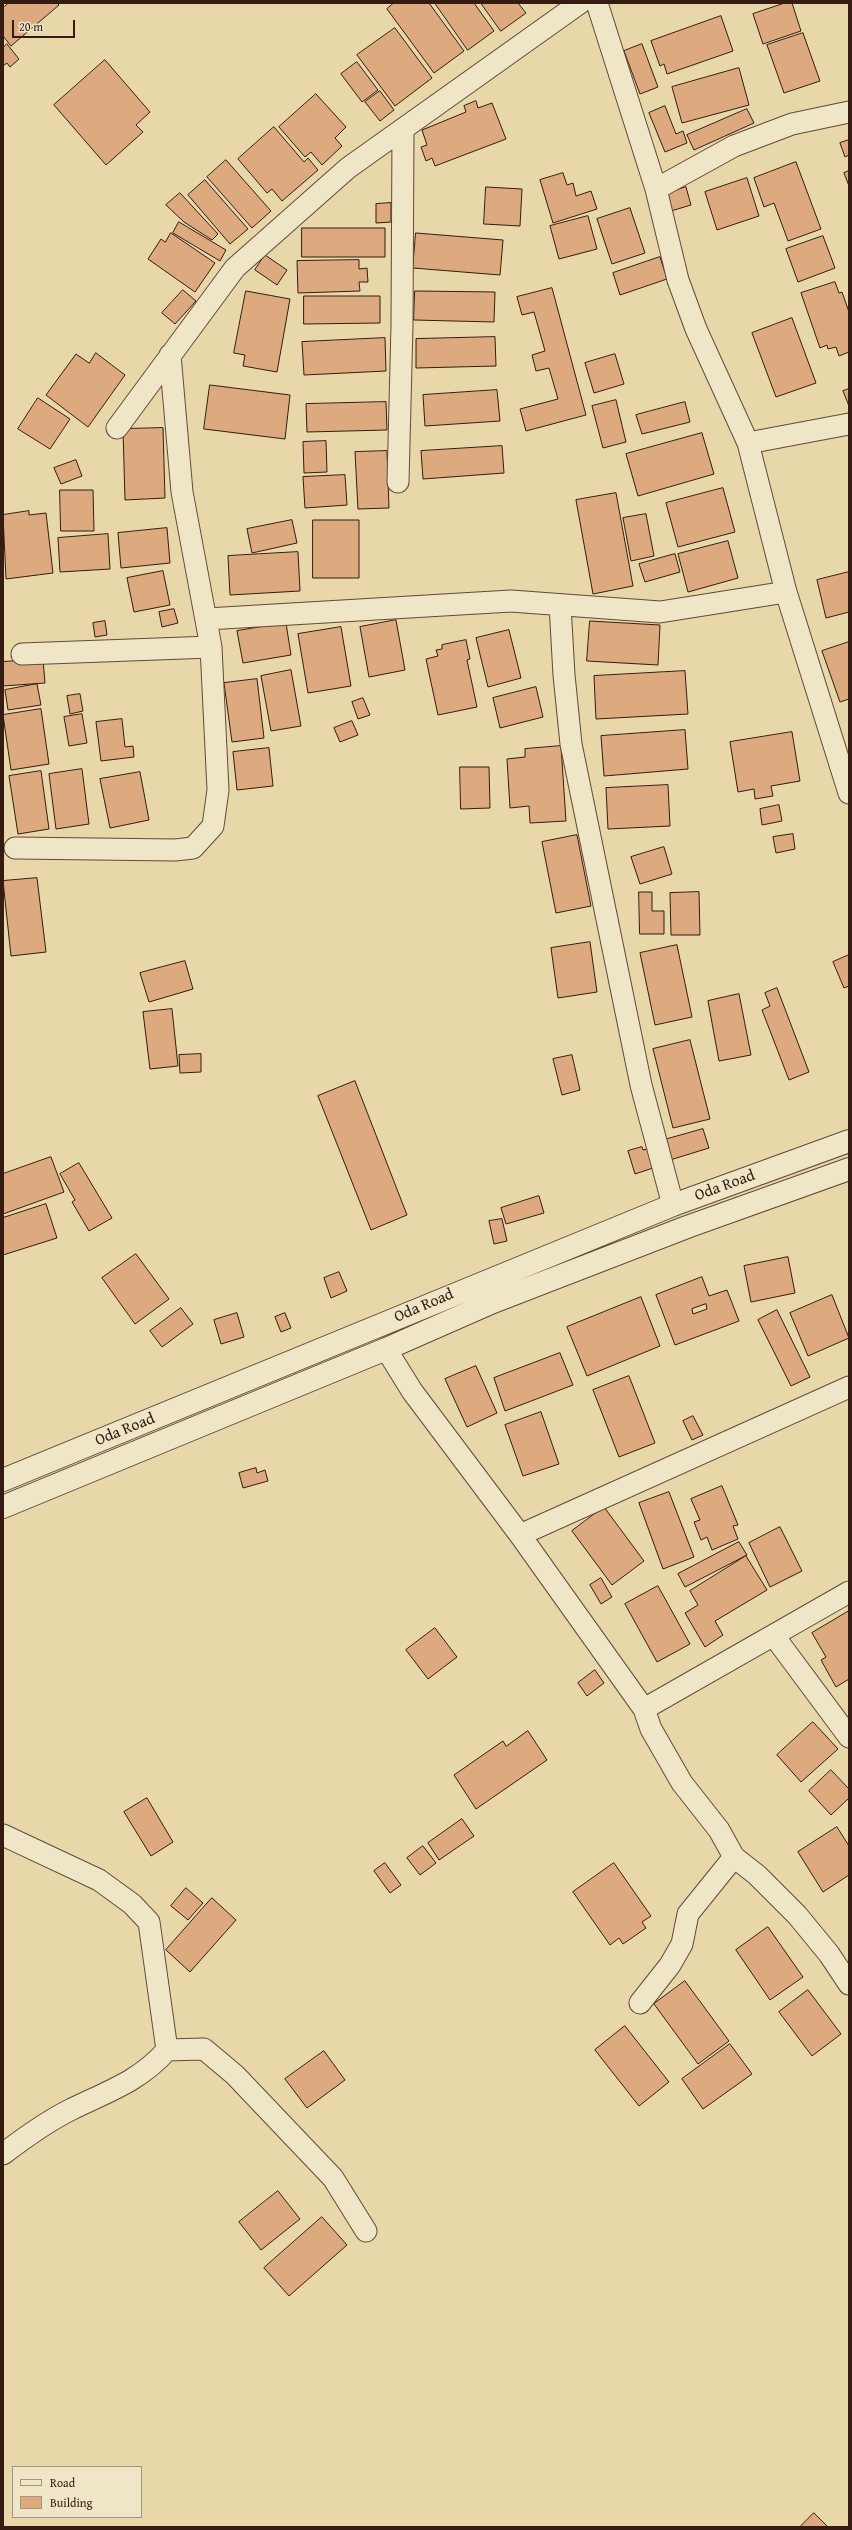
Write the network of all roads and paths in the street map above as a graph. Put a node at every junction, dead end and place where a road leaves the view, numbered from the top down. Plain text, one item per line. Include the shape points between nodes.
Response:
1 (580, 3) edge
2 (597, 3) edge
3 (849, 112) edge
4 (403, 129) junction
5 (656, 189) junction
6 (170, 355) junction
7 (849, 424) edge
8 (117, 428) dead end
9 (748, 443) junction
10 (398, 482) dead end
11 (786, 592) junction
12 (560, 605) junction
13 (207, 619) junction
14 (211, 648) junction
15 (22, 654) dead end
16 (849, 793) edge
17 (15, 848) dead end
18 (849, 1141) edge
19 (849, 1169) edge
20 (673, 1205) junction
21 (386, 1349) junction
22 (849, 1387) edge
23 (3, 1480) edge
24 (3, 1506) edge
25 (520, 1535) junction
26 (849, 1592) edge
27 (774, 1636) junction
28 (644, 1709) junction
29 (849, 1737) edge
30 (3, 1835) edge
31 (734, 1857) junction
32 (849, 1984) edge
33 (640, 2003) dead end
34 (167, 2050) junction
35 (3, 2154) edge
36 (366, 2231) dead end

1 - 4 street
2 - 5 street
3 - 5 street via 792,124 734,146
4 - 6 street via 348,168 236,268
4 - 10 street
5 - 9 street via 678,280 696,328
6 - 8 street
6 - 13 street via 182,492
7 - 9 street
9 - 11 street
11 - 12 street via 660,612
11 - 16 street
12 - 13 street via 511,601
12 - 20 street via 571,744 641,1085
13 - 14 street
14 - 15 street
14 - 17 street via 218,790 212,826 193,848
18 - 20 street, Oda Road
19 - 21 street, Oda Road via 687,1227 493,1302
20 - 23 street, Oda Road
21 - 24 street, Oda Road
21 - 25 street via 412,1391
22 - 25 street
25 - 28 street
26 - 27 street
27 - 28 street
27 - 29 street
28 - 31 street via 651,1730 682,1783 718,1830
30 - 34 street via 99,1880 132,1904 149,1922
31 - 32 street via 757,1875 797,1915 829,1954
31 - 33 street via 688,1914 682,1944 670,1965
34 - 35 street via 153,2066 126,2084 69,2111
34 - 36 street via 204,2049 235,2075 333,2178

